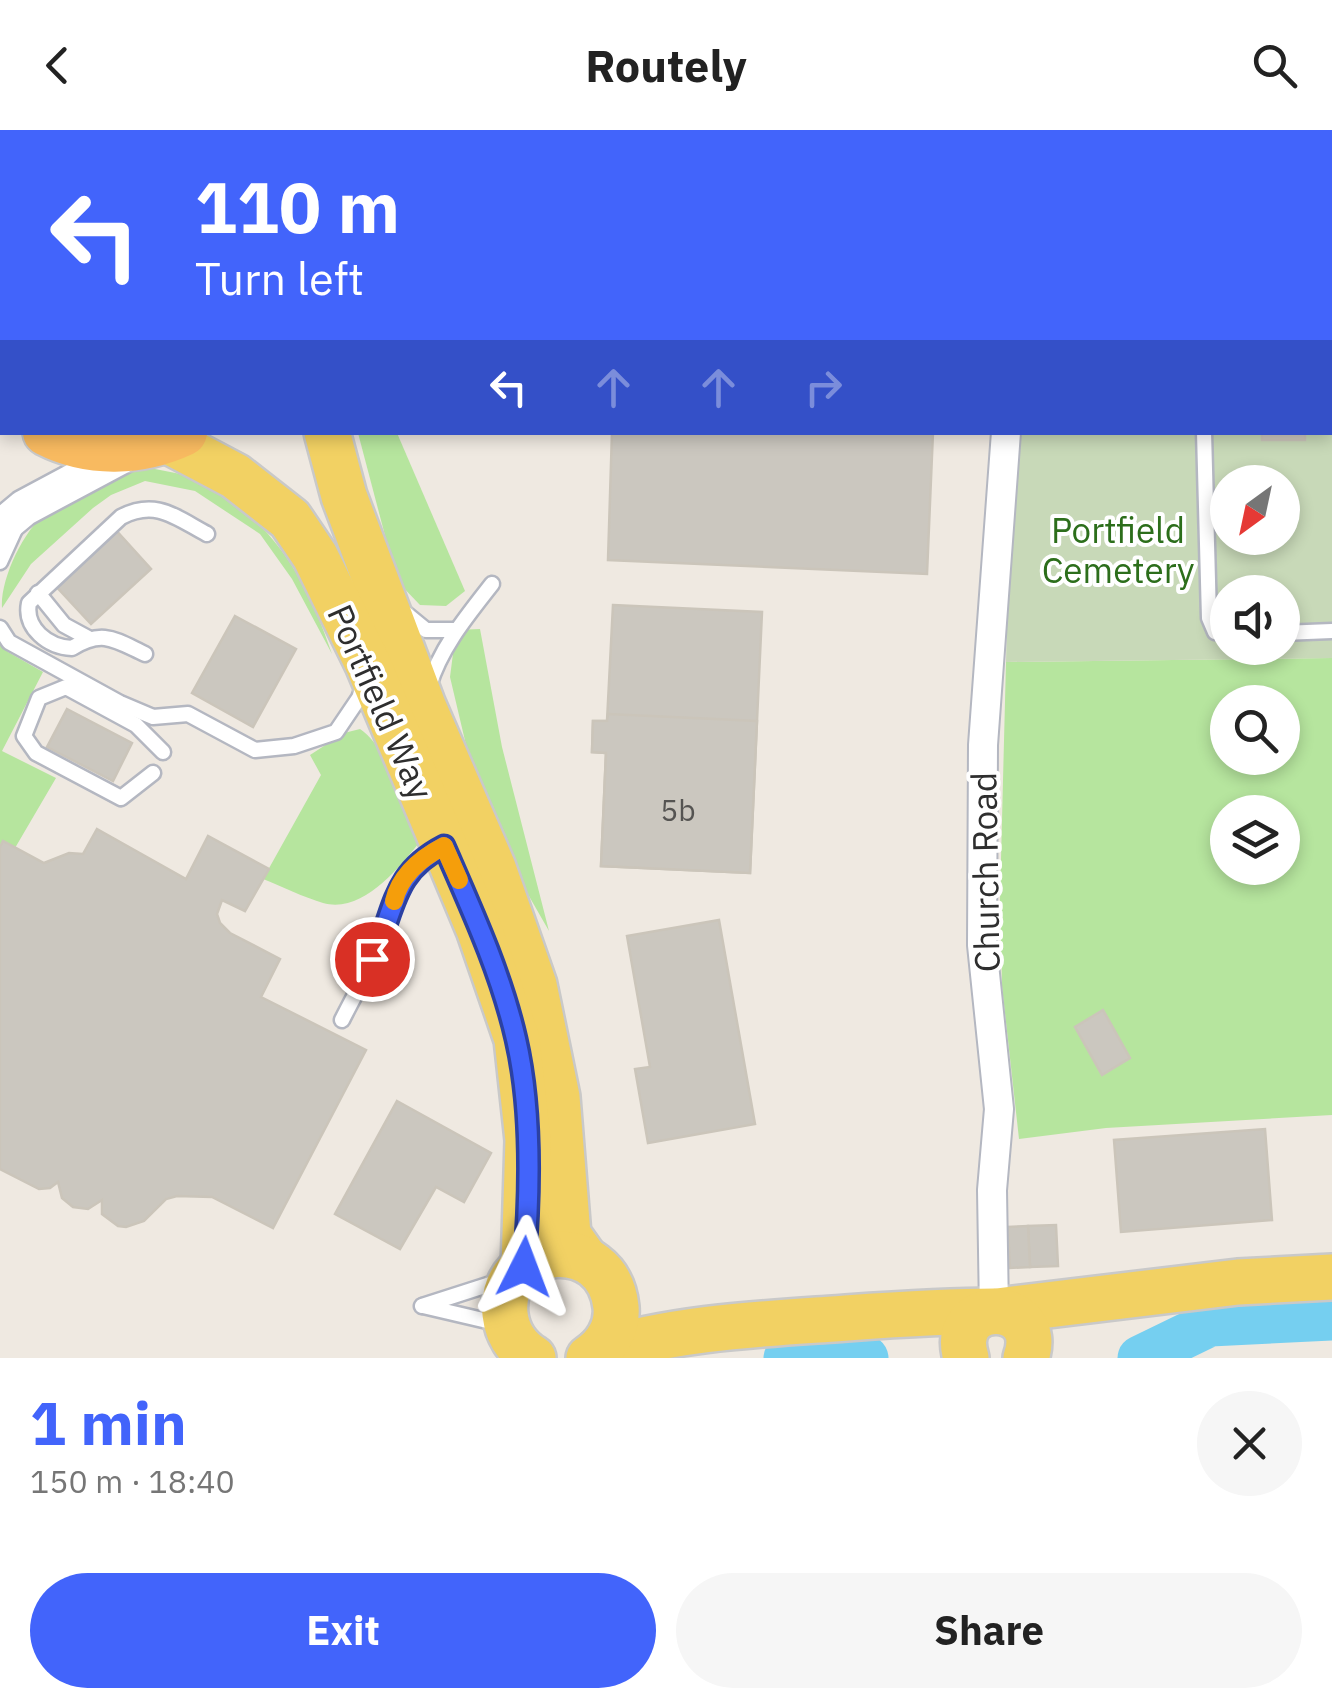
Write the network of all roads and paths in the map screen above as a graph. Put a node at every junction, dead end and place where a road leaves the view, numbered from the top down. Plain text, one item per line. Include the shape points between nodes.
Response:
1 (52, 435) edge
2 (327, 435) edge
3 (1006, 435) edge
4 (1204, 435) edge
5 (163, 440) edge
6 (12, 518) edge
7 (207, 534) dead end
8 (0, 562) edge
9 (492, 584) dead end
10 (38, 593) junction
11 (383, 595) junction
12 (1210, 620) edge
13 (0, 628) edge
14 (456, 630) junction
15 (1332, 632) edge
16 (1300, 633) edge
17 (88, 638) junction
18 (145, 654) dead end
19 (368, 664) junction
20 (424, 706) junction
21 (163, 752) dead end
22 (153, 773) dead end
23 (444, 846) junction
24 (342, 1020) dead end
25 (585, 1259) junction
26 (519, 1272) junction
27 (1332, 1277) edge
28 (614, 1293) junction
29 (1140, 1294) junction
30 (996, 1310) junction
31 (864, 1314) junction
32 (730, 1325) junction
33 (515, 1345) edge
34 (593, 1355) edge
35 (1027, 1355) edge
36 (966, 1357) edge

1 - 5 highway via 100,448
2 - 11 main road, Portfield Way
3 - 30 street, Church Road via 983,745 982,945 999,1109 992,1190
4 - 12 lane
5 - 6 street
5 - 19 main road, Portfield Way via 235,476 290,519
6 - 8 lane
7 - 10 lane via 158,508 137,509
9 - 14 lane
10 - 17 lane via 64,625
10 - 17 lane via 29,603 31,626 62,648
11 - 14 lane via 426,630
11 - 20 main road, Portfield Way
13 - 19 lane via 10,642 120,703 153,717 188,714 256,750 336,732 360,698
14 - 20 lane
15 - 16 lane
17 - 18 lane via 108,637
19 - 23 main road, Portfield Way
20 - 25 main road, Portfield Way via 534,985 556,1097 568,1235
21 - 22 lane via 136,725 66,687 39,698 24,736 36,753 121,798
23 - 24 lane via 419,862 396,891 387,929
23 - 26 main road, Portfield Way via 516,1040 528,1140
25 - 26 main road via 551,1254
25 - 28 main road, Portfield Way
26 - 33 main road, Portfield Way via 504,1308
26 - 33 lane via 422,1306
27 - 29 main road
28 - 32 main road
28 - 34 main road via 614,1327
29 - 30 main road
29 - 35 main road
30 - 31 main road
30 - 35 main road via 1024,1325
30 - 36 main road via 969,1324
31 - 32 main road
31 - 36 main road via 914,1329
32 - 34 main road via 644,1338

